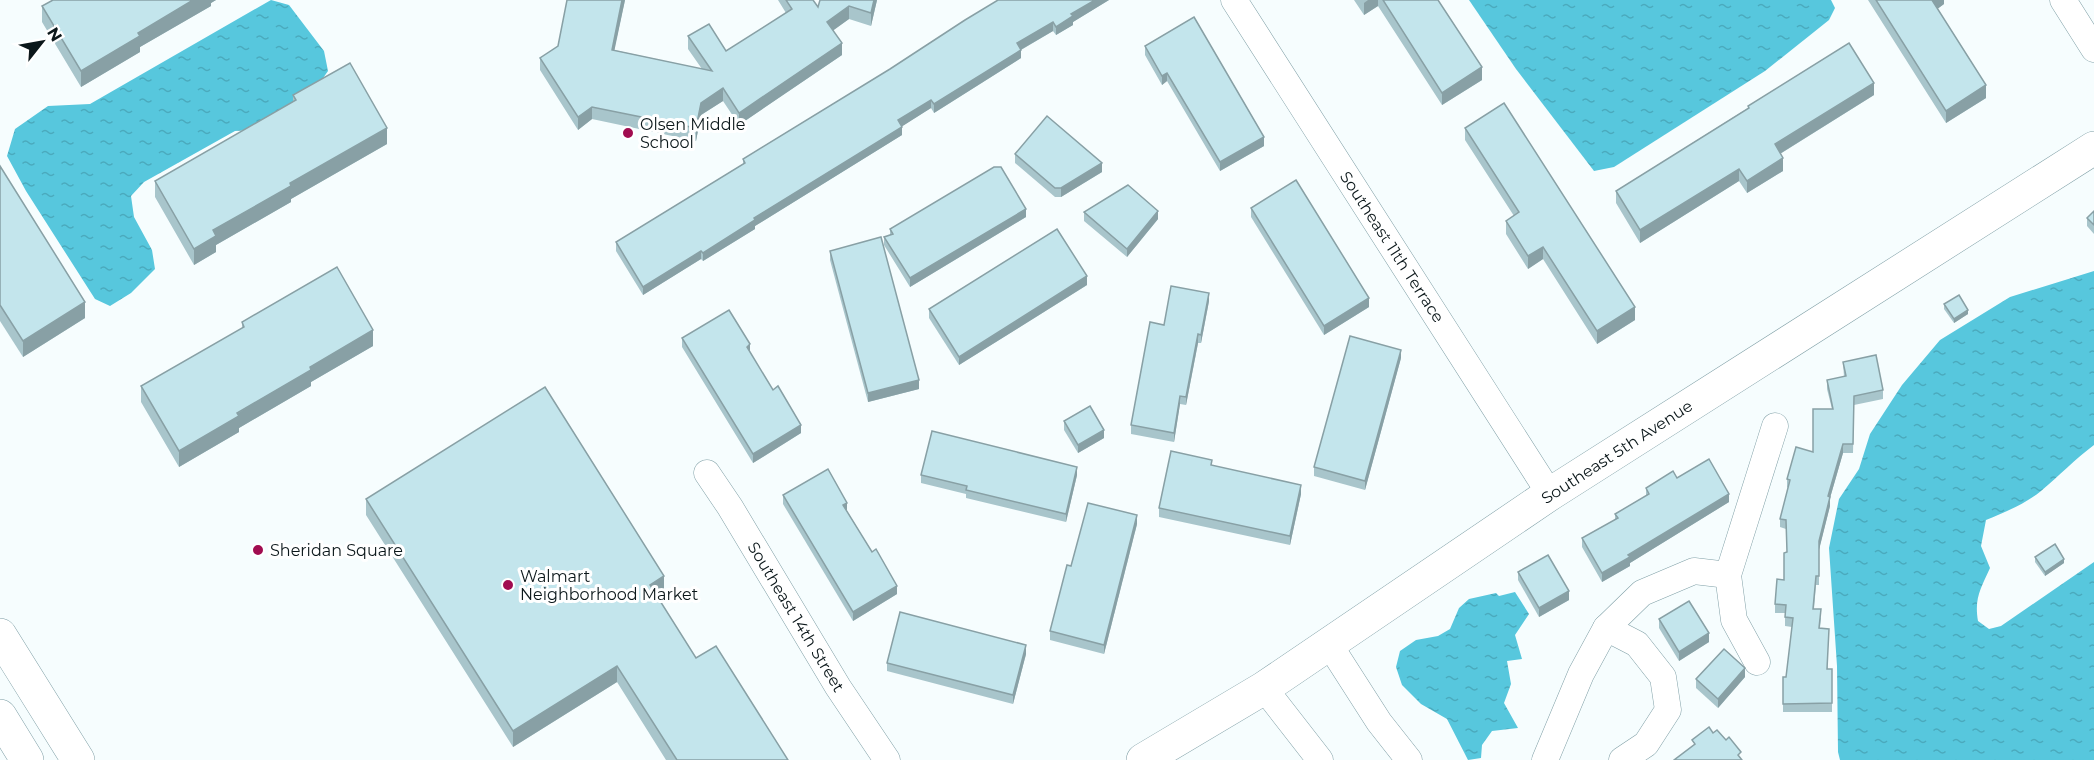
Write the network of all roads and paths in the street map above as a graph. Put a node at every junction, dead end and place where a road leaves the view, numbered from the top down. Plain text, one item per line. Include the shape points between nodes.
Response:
1 (1234, 0) edge
2 (2062, 0) edge
3 (2094, 49) edge
4 (2094, 148) edge
5 (1774, 426) dead end
6 (707, 473) dead end
7 (1550, 494) junction
8 (1728, 575) junction
9 (1606, 628) junction
10 (1, 638) edge
11 (1329, 644) junction
12 (1756, 662) dead end
13 (0, 675) edge
14 (1264, 688) junction
15 (0, 716) edge
16 (27, 760) edge
17 (53, 760) edge
18 (78, 760) edge
19 (887, 760) edge
20 (1143, 760) edge
21 (1320, 760) edge
22 (1409, 760) edge
23 (1545, 760) edge
24 (1623, 760) edge

1 - 7 street, Southeast 11th Terrace
2 - 3 street
4 - 7 street, Southeast 5th Avenue
5 - 8 street
6 - 19 street, Southeast 14th Street
7 - 11 street, Southeast 5th Avenue
8 - 9 street via 1694,571 1642,593
8 - 12 street via 1734,620
9 - 23 street via 1581,674
9 - 24 street via 1637,644 1663,677 1668,710 1646,744
10 - 18 street
11 - 14 street, Southeast 5th Avenue
11 - 22 street via 1379,722
13 - 17 street
14 - 20 street, Southeast 5th Avenue
14 - 21 street
15 - 16 street

